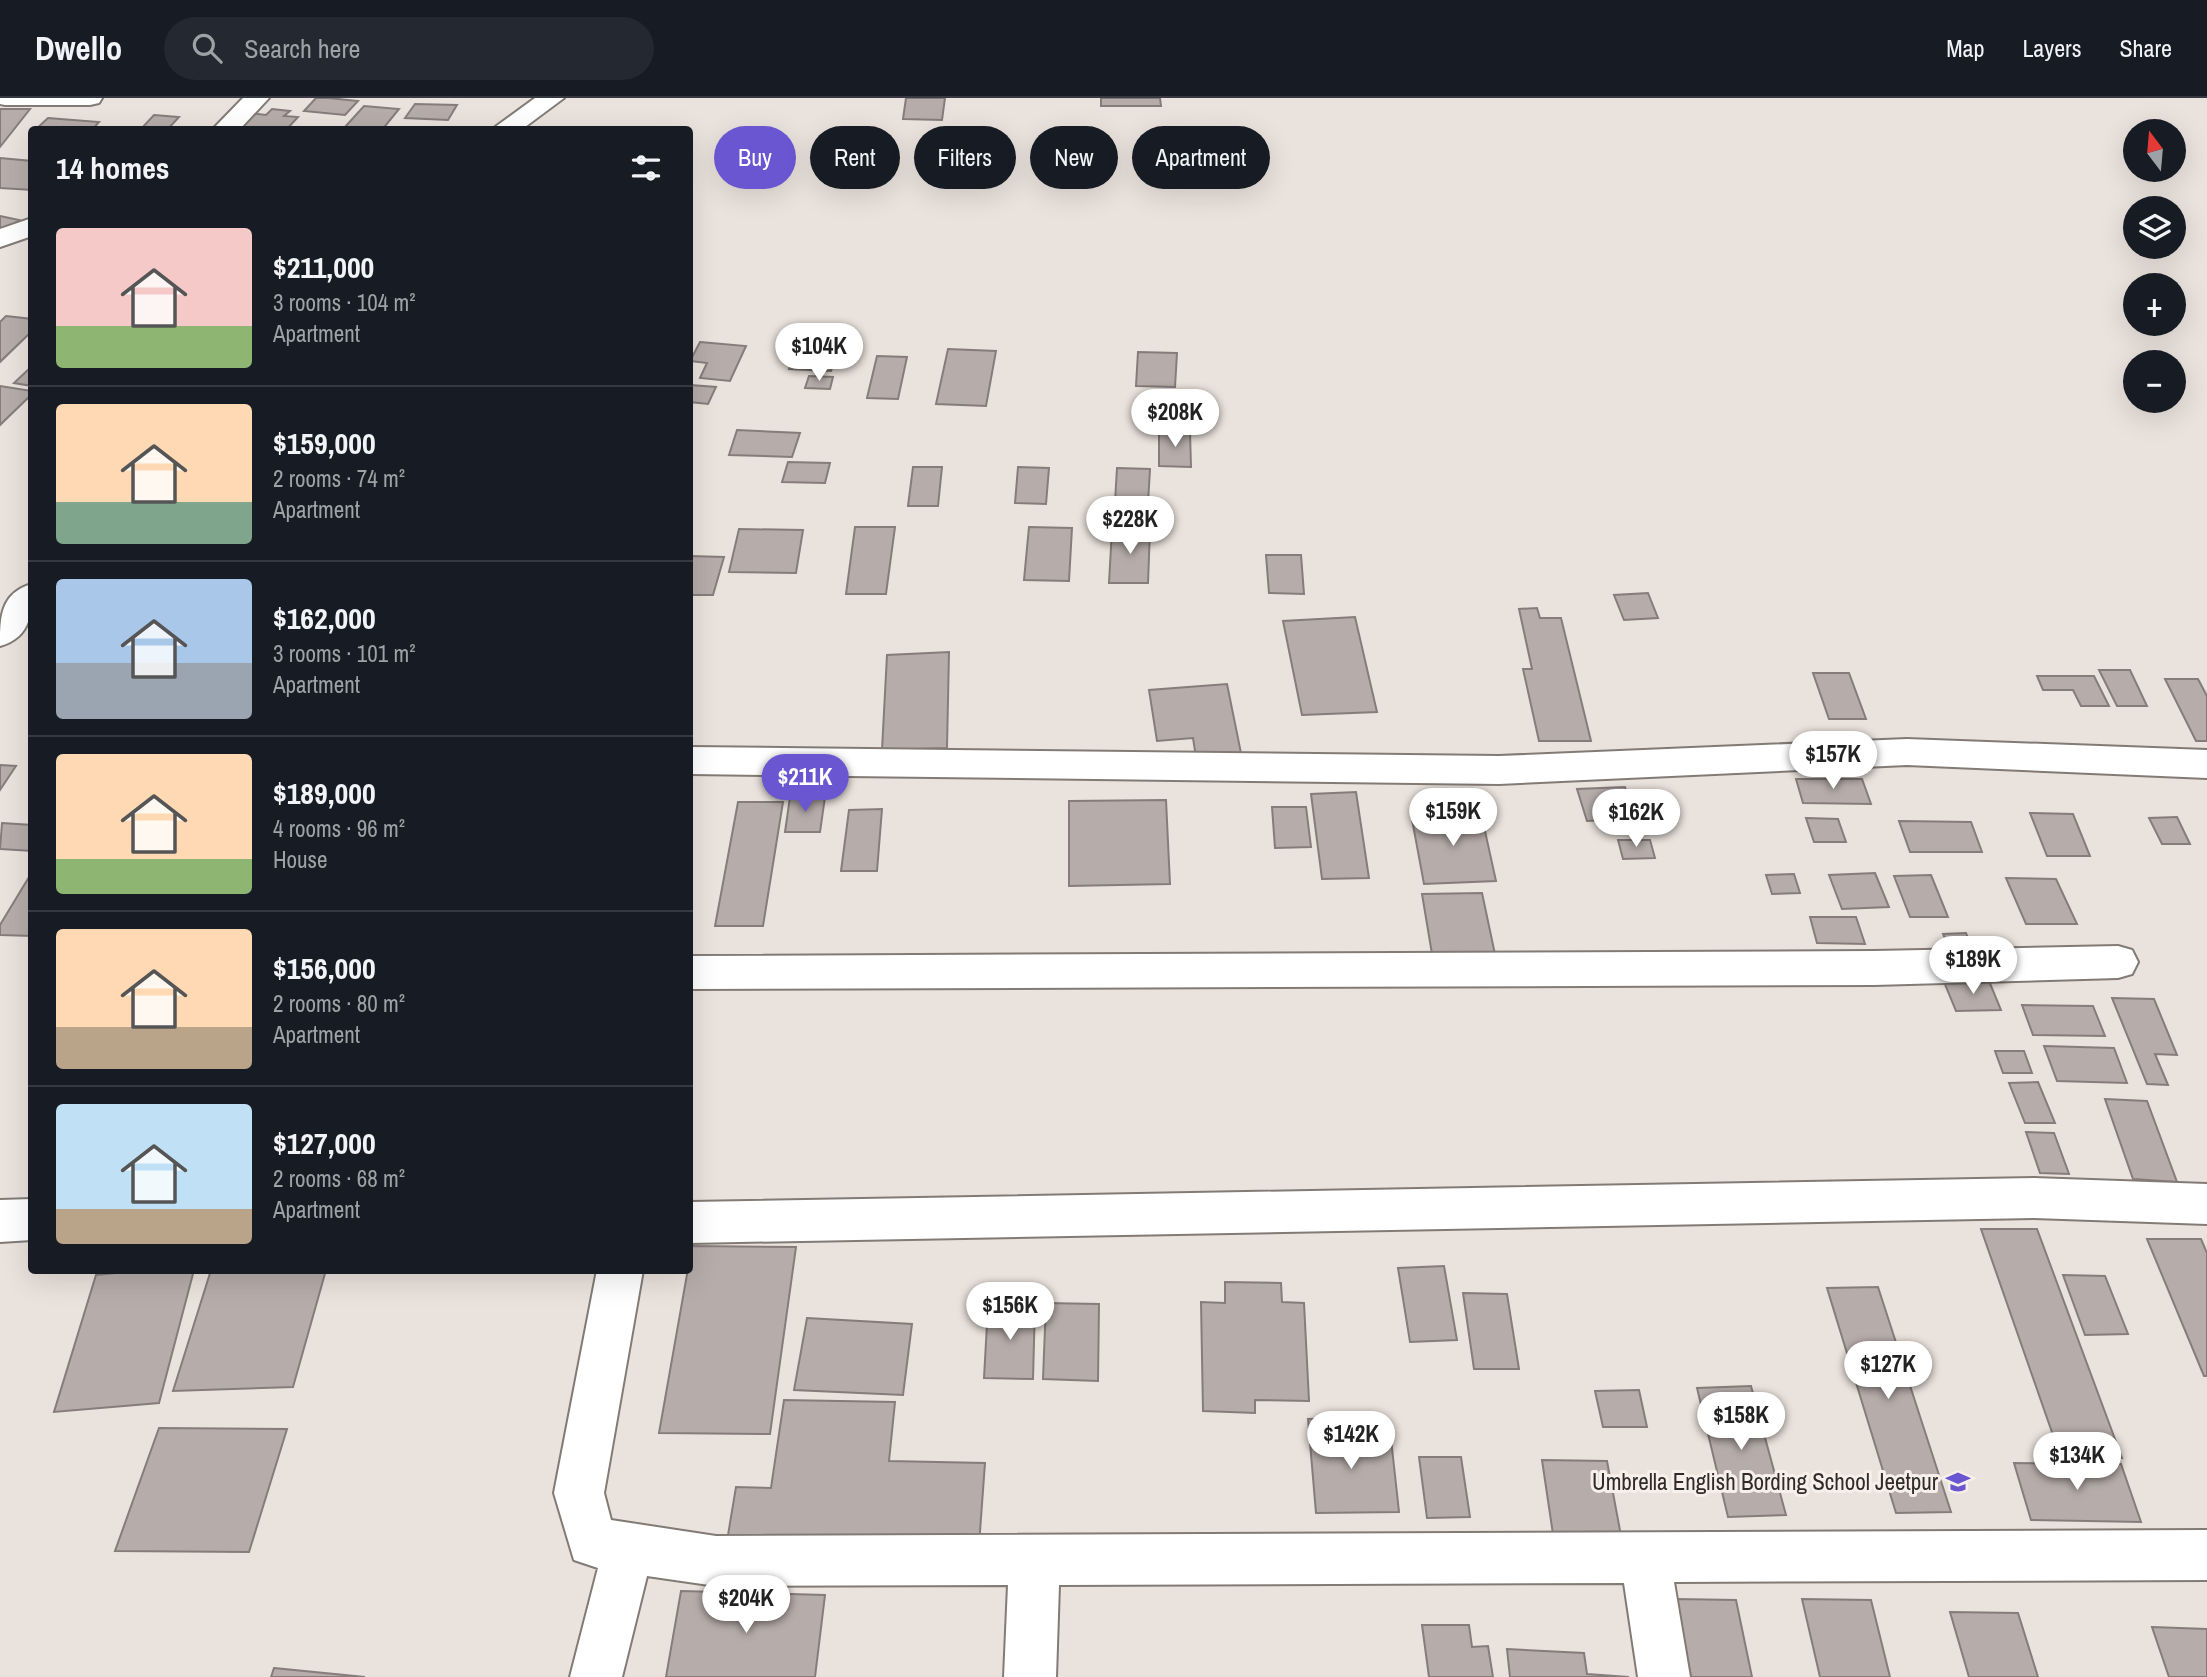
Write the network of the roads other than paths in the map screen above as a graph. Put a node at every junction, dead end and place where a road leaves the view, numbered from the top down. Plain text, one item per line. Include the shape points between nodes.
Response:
1 (5, 98) edge
2 (90, 98) edge
3 (257, 98) edge
4 (540, 98) edge
5 (552, 98) edge
6 (228, 126) edge
7 (509, 126) edge
8 (28, 228) edge
9 (0, 239) edge
10 (28, 599) edge
11 (0, 634) edge
12 (693, 761) edge
13 (2207, 764) edge
14 (2118, 962) dead end
15 (693, 973) edge
16 (2207, 1204) edge
17 (28, 1219) edge
18 (0, 1221) edge
19 (693, 1223) edge
20 (619, 1274) edge
21 (628, 1549) junction
22 (2207, 1555) edge
23 (1645, 1557) junction
24 (1034, 1561) junction
25 (596, 1677) edge
26 (1030, 1677) edge
27 (1664, 1677) edge

1 - 2 street
3 - 6 street
4 - 5 street
5 - 7 street
8 - 9 street
10 - 11 street
12 - 13 street via 1499,770 1907,752
14 - 15 street via 1874,968
16 - 19 street via 2034,1198
17 - 18 street
20 - 21 street via 579,1493 592,1542
21 - 24 street via 716,1562
21 - 25 street
22 - 23 street
23 - 24 street
23 - 27 street
24 - 26 street

